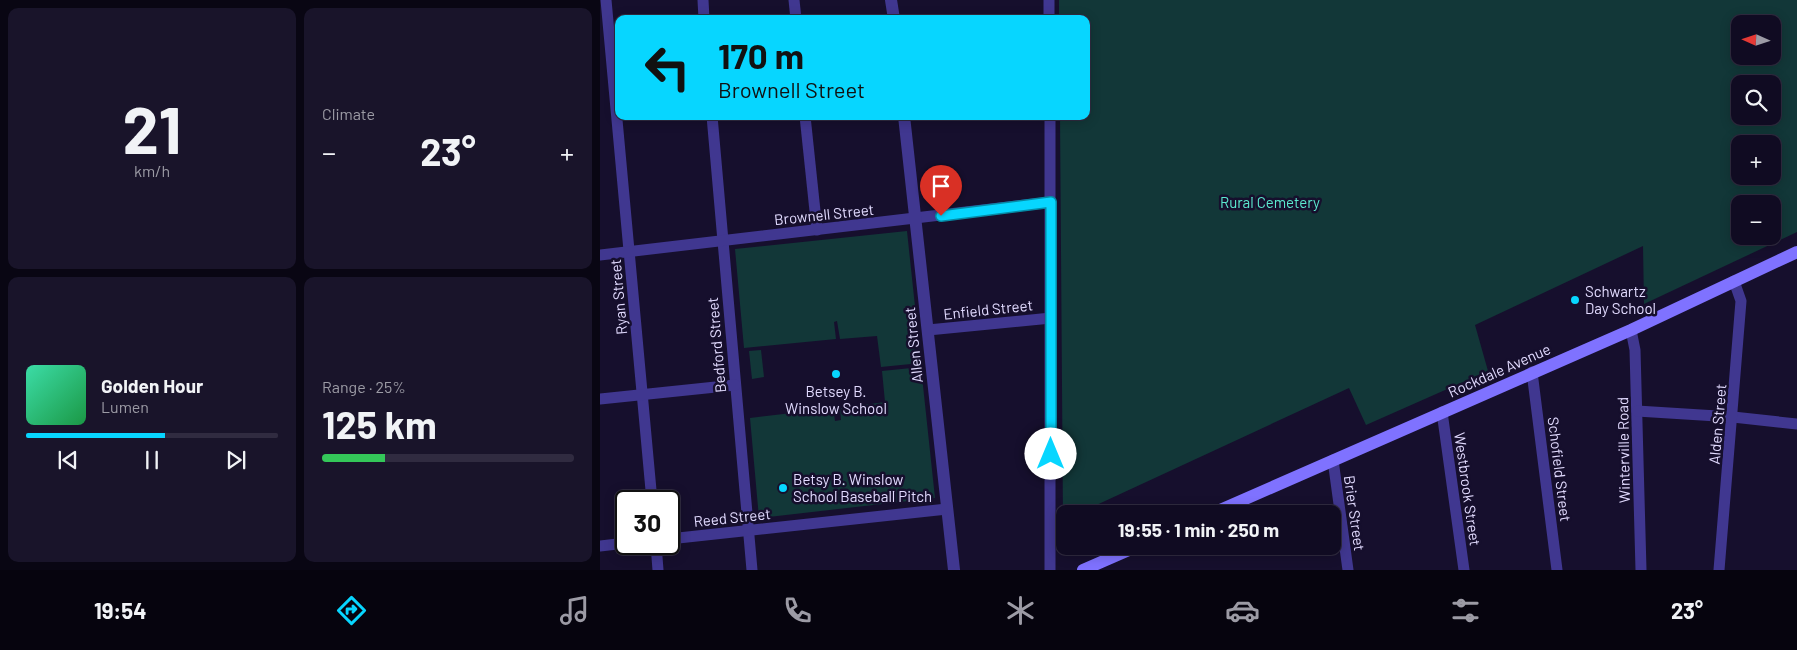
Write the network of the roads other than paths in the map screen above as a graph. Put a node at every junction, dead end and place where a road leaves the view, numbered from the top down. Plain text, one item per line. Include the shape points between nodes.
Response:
1 (606, 0) edge
2 (703, 0) edge
3 (794, 0) edge
4 (892, 0) edge
5 (1049, 0) edge
6 (704, 15) edge
7 (796, 15) edge
8 (894, 15) edge
9 (1049, 15) edge
10 (615, 99) edge
11 (617, 120) edge
12 (712, 120) edge
13 (805, 120) edge
14 (904, 120) edge
15 (1050, 120) edge
16 (1051, 202) junction
17 (916, 218) junction
18 (816, 230) junction
19 (722, 240) junction
20 (629, 252) junction
21 (1797, 252) edge
22 (600, 254) edge
23 (1734, 282) junction
24 (1052, 318) junction
25 (928, 330) junction
26 (1631, 330) junction
27 (1532, 372) junction
28 (735, 385) junction
29 (642, 394) junction
30 (600, 399) edge
31 (1637, 411) junction
32 (1442, 412) junction
33 (1733, 417) junction
34 (1797, 424) edge
35 (1333, 460) junction
36 (651, 490) edge
37 (1231, 505) edge
38 (947, 509) junction
39 (748, 530) junction
40 (680, 538) edge
41 (615, 544) edge
42 (600, 546) edge
43 (657, 555) edge
44 (1117, 555) edge
45 (658, 570) edge
46 (752, 570) edge
47 (954, 570) edge
48 (1050, 570) edge
49 (1083, 570) edge
50 (1348, 570) edge
51 (1464, 570) edge
52 (1557, 570) edge
53 (1640, 570) edge
54 (1719, 570) edge

1 - 10 street, Ryan Street
2 - 6 street
3 - 7 street
4 - 8 street
5 - 9 street
11 - 20 street, Ryan Street
12 - 19 street, Bedford Street
13 - 18 street
14 - 17 street, Allen Street
15 - 16 street
16 - 17 street, Brownell Street
16 - 24 street
17 - 18 street, Brownell Street
17 - 25 street, Allen Street
18 - 19 street, Brownell Street
19 - 20 street, Brownell Street
19 - 28 street, Bedford Street
20 - 22 street, Brownell Street
20 - 29 street, Ryan Street
21 - 23 main road, Rockdale Avenue
23 - 26 main road, Rockdale Avenue
23 - 33 street, Alden Street via 1741,301
24 - 25 street, Enfield Street
24 - 48 street
25 - 38 street, Allen Street
26 - 27 main road, Rockdale Avenue
26 - 31 street, Winterville Road via 1635,350
27 - 32 main road, Rockdale Avenue
27 - 52 street, Schofield Street
28 - 29 street
28 - 39 street, Bedford Street
29 - 30 street
29 - 36 street, Ryan Street
31 - 33 street
31 - 53 street, Winterville Road
32 - 35 main road, Rockdale Avenue
32 - 51 street, Westbrook Street
33 - 34 street
33 - 54 street, Alden Street
35 - 37 main road, Rockdale Avenue
35 - 50 street, Brier Street
38 - 39 street, Reed Street
38 - 47 street, Allen Street
39 - 40 street, Reed Street
39 - 46 street, Bedford Street
41 - 42 street
43 - 45 street
44 - 49 main road

